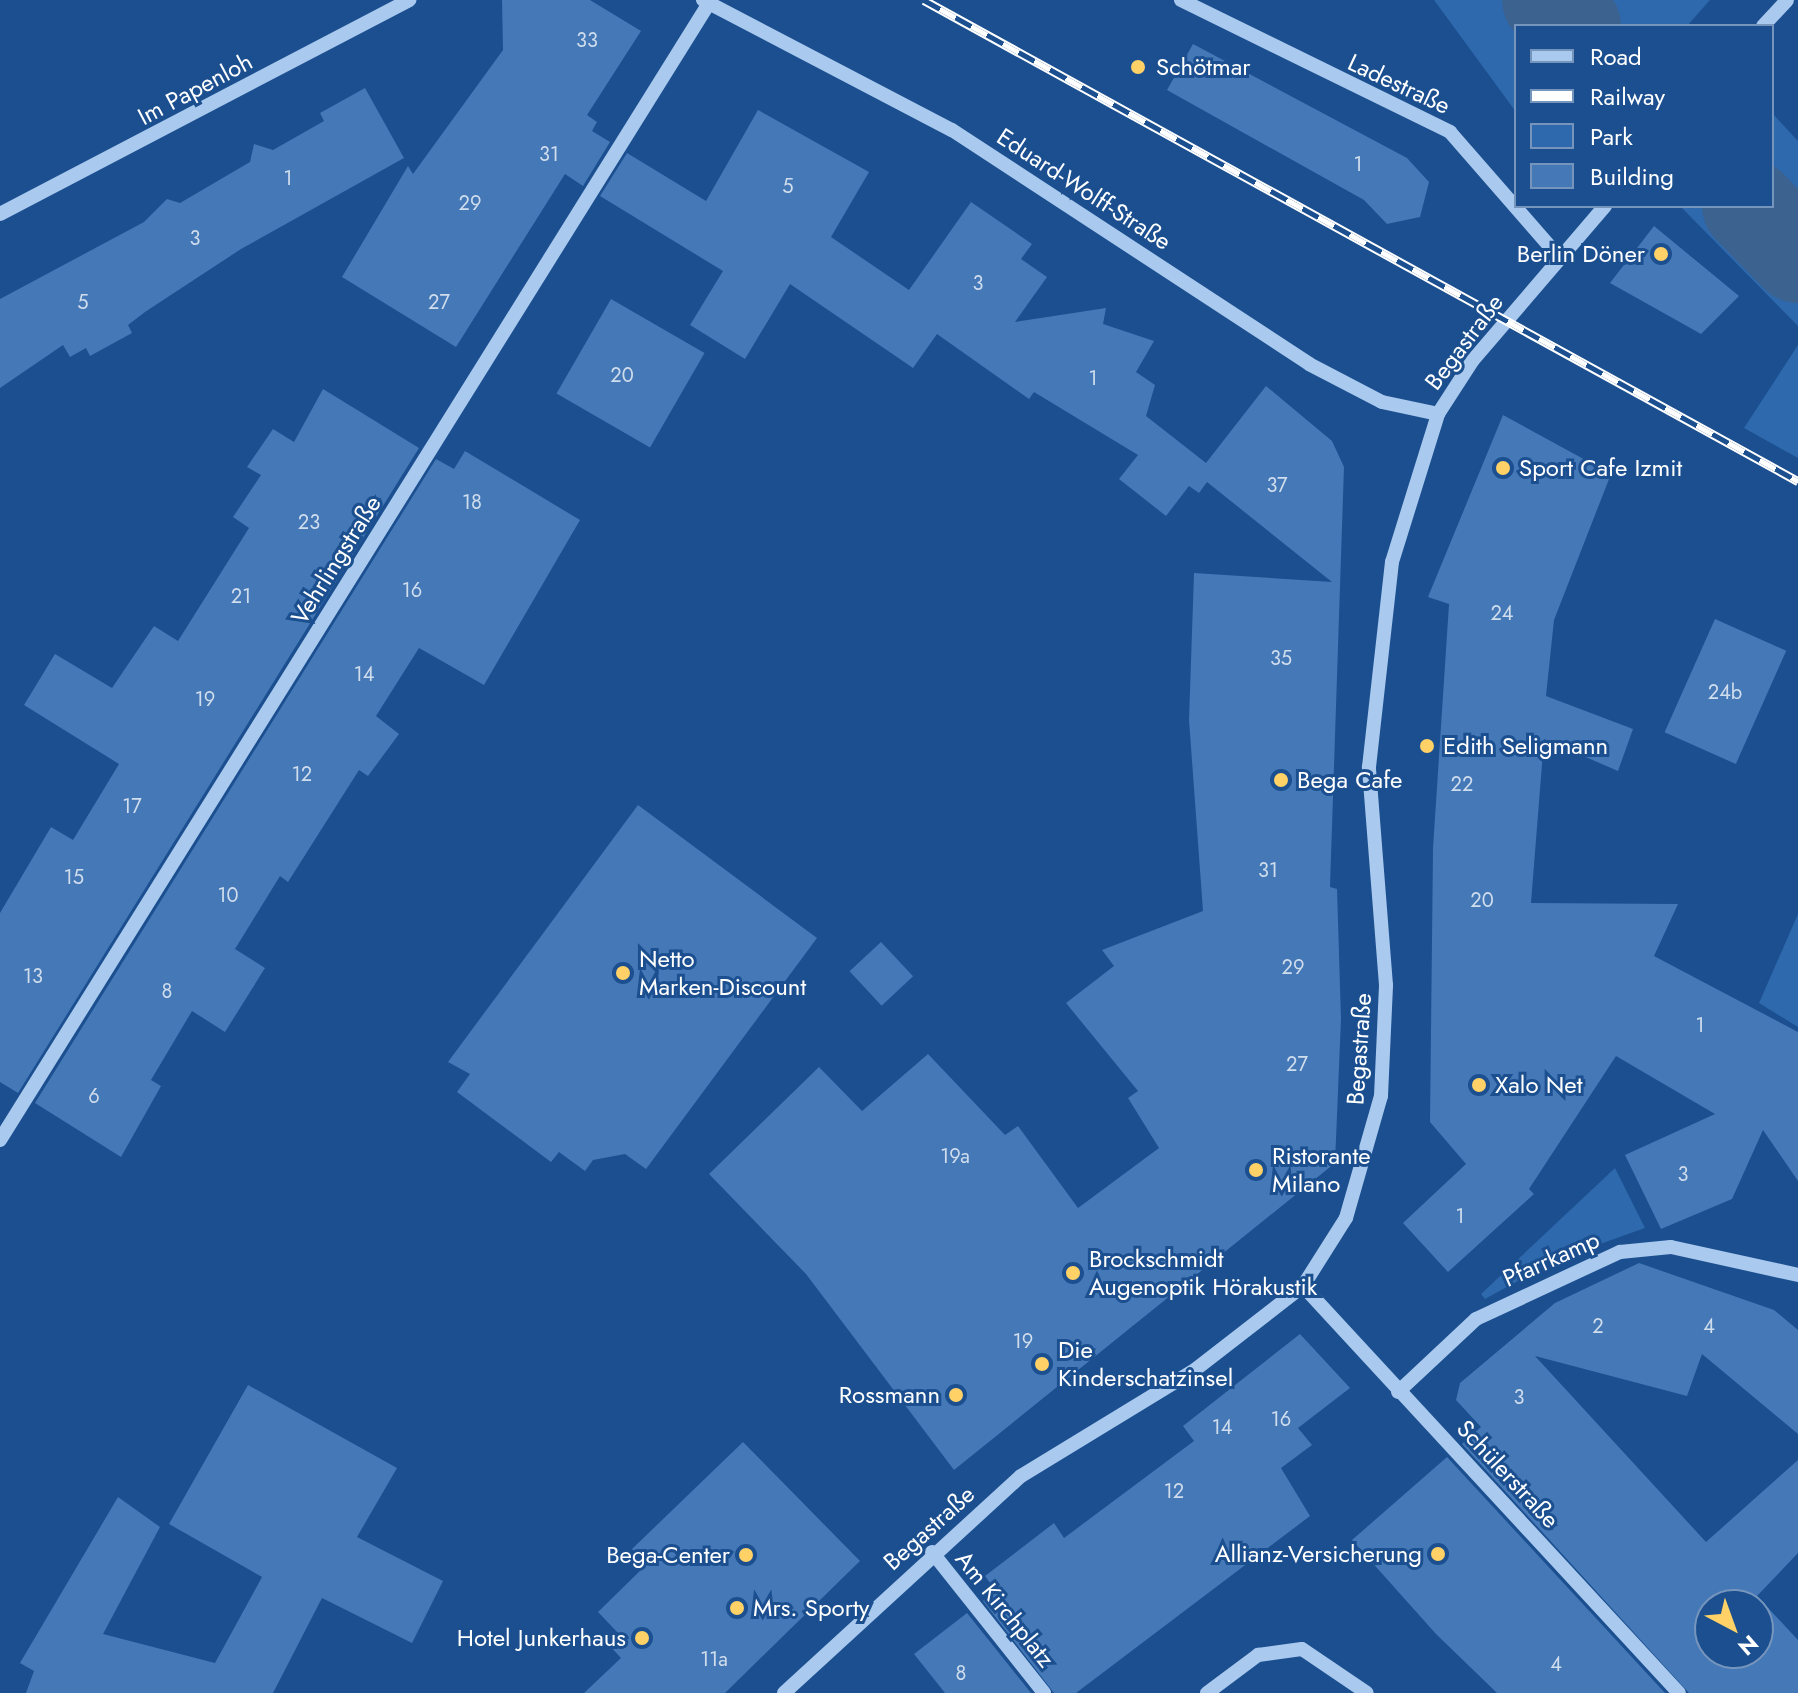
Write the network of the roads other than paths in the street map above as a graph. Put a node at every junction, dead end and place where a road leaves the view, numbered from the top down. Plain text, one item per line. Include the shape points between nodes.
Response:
1 (410, 0) edge
2 (1181, 0) edge
3 (1787, 0) edge
4 (706, 2) edge
5 (1765, 24) edge
6 (1514, 205) edge
7 (1516, 208) edge
8 (1603, 208) edge
9 (0, 214) edge
10 (1559, 257) junction
11 (1438, 414) junction
12 (0, 1140) edge
13 (1798, 1275) edge
14 (1303, 1286) junction
15 (1398, 1392) junction
16 (932, 1552) junction
17 (784, 1693) edge
18 (1044, 1693) edge
19 (1207, 1693) edge
20 (1367, 1693) edge
21 (1679, 1693) edge

1 - 9 street, Im Papenloh
2 - 6 street, Ladestraße via 1450,132
3 - 5 street
4 - 11 street, Eduard-Wolff-Straße via 952,130 1309,364 1382,402
4 - 12 street, Vehrlingstraße
7 - 10 street, Ladestraße
8 - 10 street, Begastraße
10 - 11 street, Begastraße via 1473,360
11 - 14 street, Begastraße via 1392,562 1373,684 1369,767 1386,985 1381,1096 1346,1218
13 - 15 street, Pfarrkamp via 1671,1247 1620,1252 1476,1319
14 - 15 street, Schülerstraße
14 - 16 street, Begastraße via 1196,1369 1021,1476
15 - 21 street, Schülerstraße
16 - 17 street, Begastraße
16 - 18 street, Am Kirchplatz
19 - 20 street via 1258,1655 1302,1649

